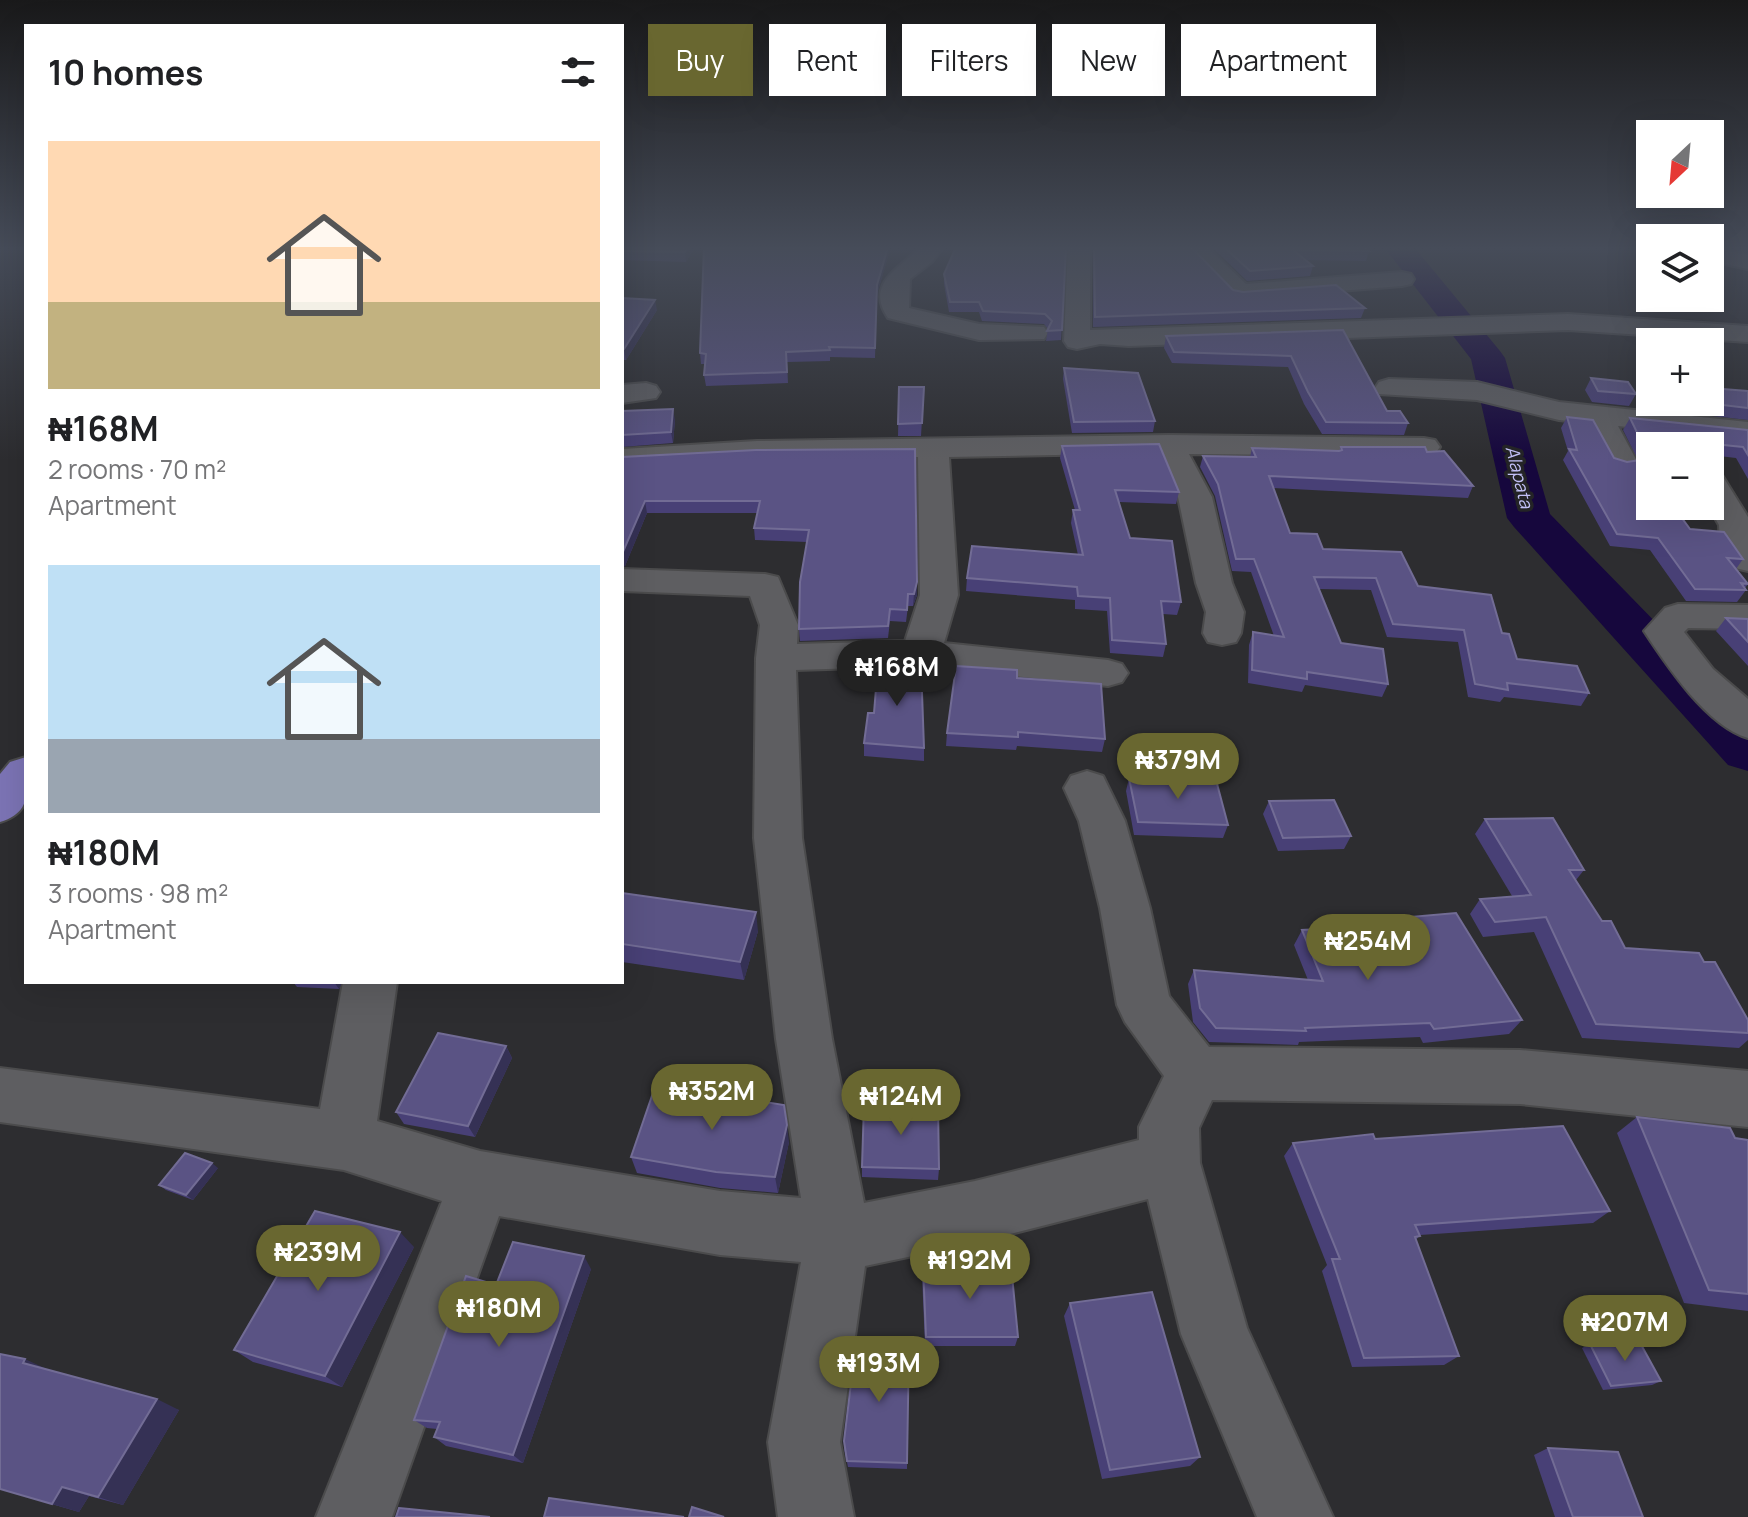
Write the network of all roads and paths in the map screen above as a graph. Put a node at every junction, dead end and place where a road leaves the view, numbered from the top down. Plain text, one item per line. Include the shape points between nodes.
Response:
1 (918, 318) edge
2 (1077, 318) edge
3 (1035, 333) dead end
4 (1748, 334) edge
5 (1413, 370) dead end
6 (1389, 388) dead end
7 (1441, 390) junction
8 (1597, 414) junction
9 (1748, 431) edge
10 (1169, 444) junction
11 (1424, 447) edge
12 (933, 448) junction
13 (624, 458) edge
14 (1621, 461) edge
15 (1724, 482) edge
16 (1748, 484) edge
17 (1724, 505) edge
18 (1748, 560) edge
19 (624, 580) edge
20 (1748, 617) edge
21 (1222, 633) dead end
22 (921, 653) junction
23 (776, 658) junction
24 (1108, 673) dead end
25 (1748, 723) edge
26 (1087, 788) dead end
27 (370, 984) edge
28 (1195, 1073) junction
29 (0, 1095) edge
30 (1748, 1099) edge
31 (344, 1141) junction
32 (1170, 1163) junction
33 (480, 1182) junction
34 (838, 1233) junction
35 (354, 1517) edge
36 (816, 1517) edge
37 (1295, 1517) edge

1 - 3 street via 979,332
2 - 4 street via 1077,341 1100,336 1568,322
5 - 7 street
6 - 7 street
7 - 8 street via 1477,391 1559,411
8 - 9 street
8 - 14 street
10 - 11 street
10 - 12 street
10 - 21 street via 1195,497 1225,612
12 - 13 street
12 - 22 street via 939,595
15 - 16 street
17 - 18 street
19 - 23 street via 765,585 779,625
20 - 25 street via 1678,616 1663,631 1699,679
22 - 23 street
22 - 24 street
23 - 34 street via 778,838 804,1039
26 - 28 street via 1102,821 1125,908 1144,1005
27 - 31 street
28 - 30 street via 1520,1077
28 - 32 street via 1169,1127
29 - 31 street
31 - 33 street
32 - 34 street via 961,1215 862,1235
32 - 37 street via 1215,1334
33 - 34 street via 720,1223
33 - 35 street
34 - 36 street via 804,1442

